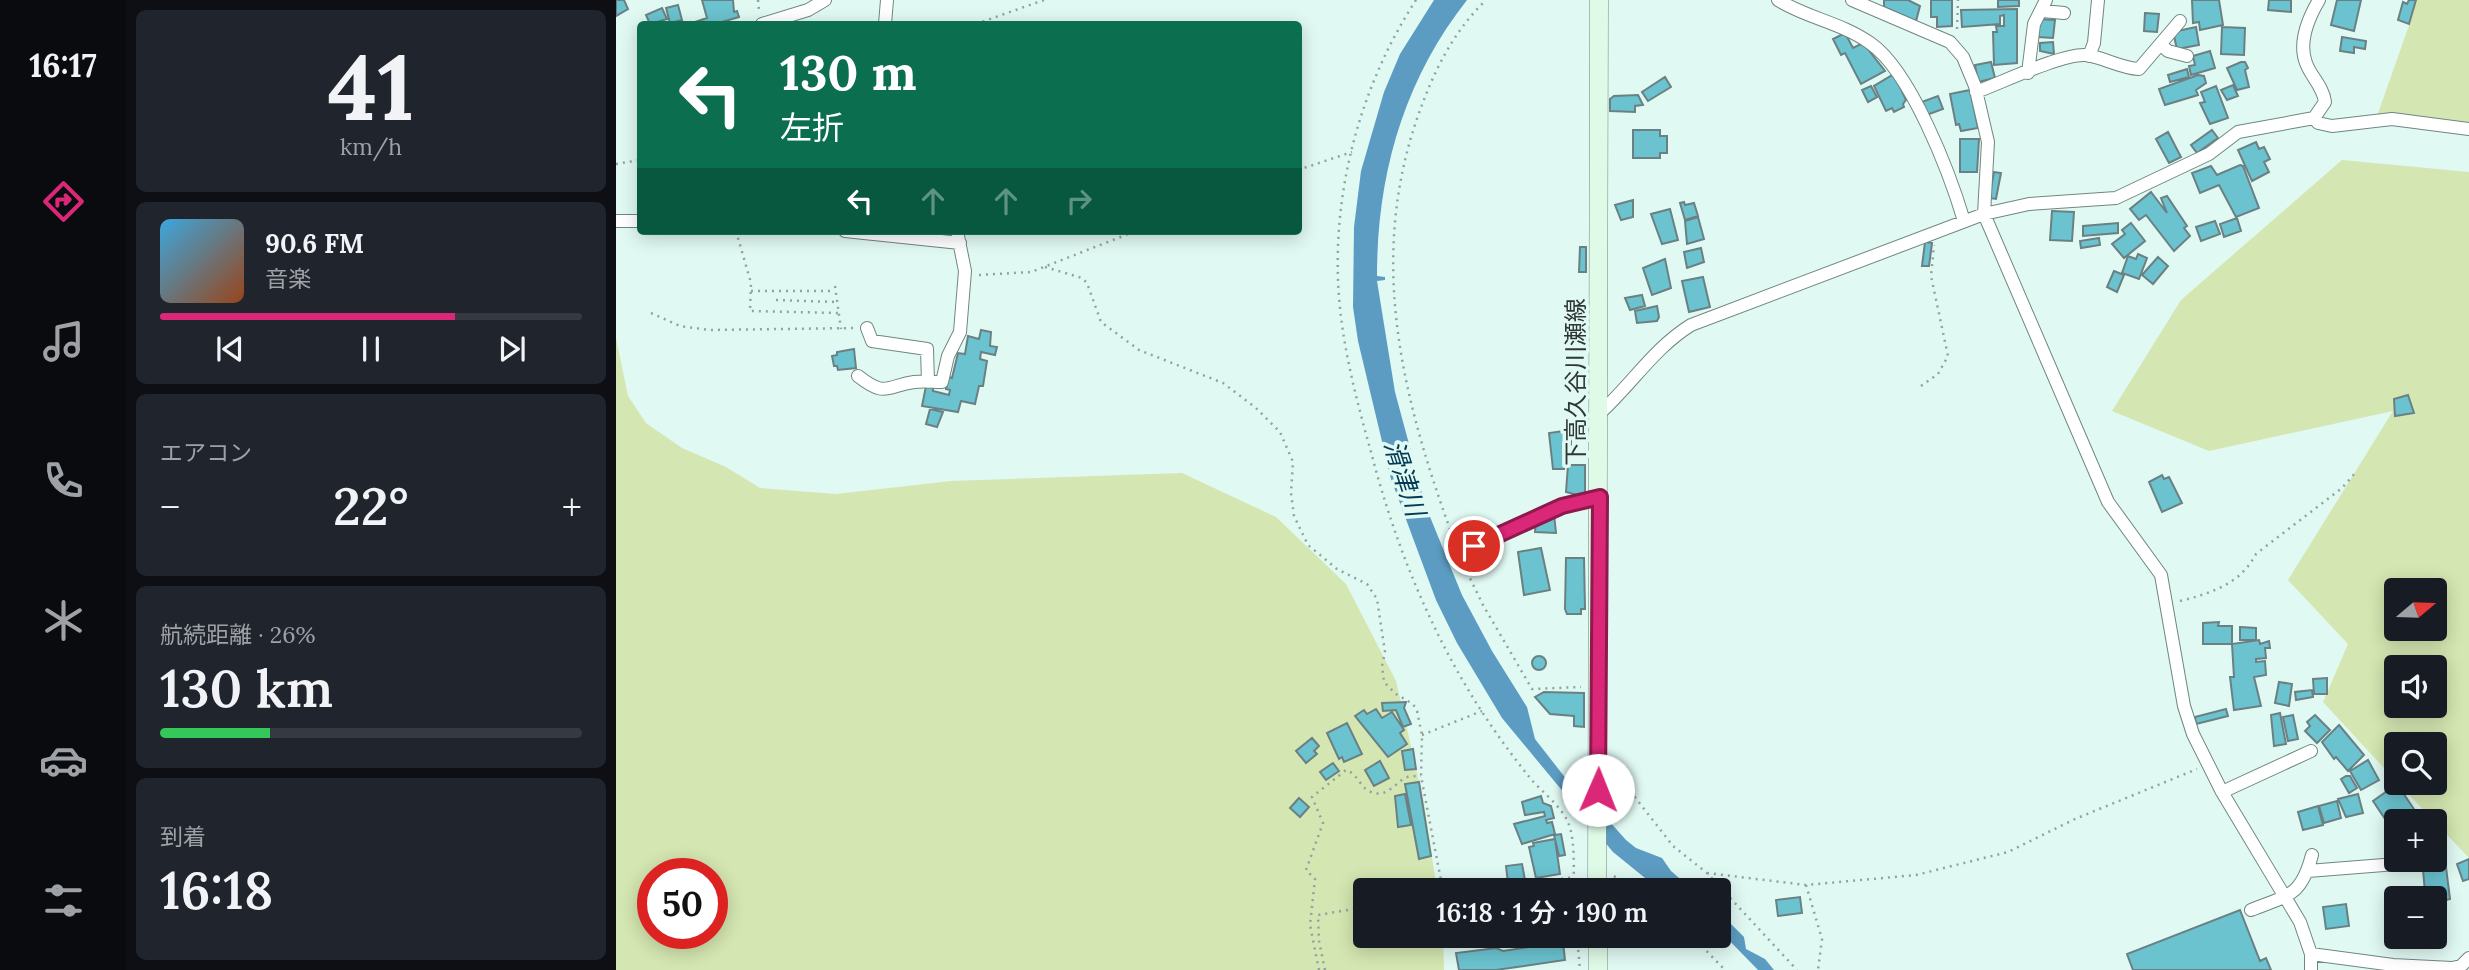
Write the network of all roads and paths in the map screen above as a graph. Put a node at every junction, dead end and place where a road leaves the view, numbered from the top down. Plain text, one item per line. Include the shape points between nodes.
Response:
1 (825, 0) edge
2 (887, 0) edge
3 (1044, 0) edge
4 (1416, 0) edge
5 (1486, 0) edge
6 (1599, 0) edge
7 (1778, 0) edge
8 (1852, 0) edge
9 (1958, 0) edge
10 (2098, 0) edge
11 (2319, 0) edge
12 (2044, 5) edge
13 (2064, 13) dead end
14 (772, 21) edge
15 (885, 21) edge
16 (984, 21) edge
17 (2180, 21) dead end
18 (2161, 44) junction
19 (1954, 46) junction
20 (2187, 56) dead end
21 (2089, 57) junction
22 (2028, 73) junction
23 (1976, 92) junction
24 (2314, 118) junction
25 (2469, 129) edge
26 (1352, 152) junction
27 (637, 160) edge
28 (616, 164) edge
29 (1302, 169) edge
30 (1984, 214) junction
31 (637, 220) edge
32 (616, 221) edge
33 (1964, 221) junction
34 (1936, 232) junction
35 (737, 235) edge
36 (920, 235) edge
37 (1126, 235) edge
38 (958, 237) edge
39 (1045, 267) junction
40 (965, 275) junction
41 (751, 290) junction
42 (776, 300) dead end
43 (836, 302) junction
44 (651, 313) dead end
45 (838, 313) junction
46 (867, 328) joint
47 (841, 329) junction
48 (858, 376) dead end
49 (928, 382) junction
50 (1921, 386) dead end
51 (1600, 413) junction
52 (2356, 473) dead end
53 (1600, 497) junction
54 (1459, 554) junction
55 (2167, 605) junction
56 (1598, 687) junction
57 (1482, 711) junction
58 (1422, 735) junction
59 (2311, 751) dead end
60 (1599, 763) junction
61 (2207, 766) junction
62 (1421, 776) junction
63 (2222, 792) junction
64 (2312, 855) dead end
65 (1598, 858) junction
66 (2384, 865) edge
67 (2308, 871) junction
68 (1707, 873) junction
69 (1574, 877) joint
70 (1441, 878) edge
71 (1567, 878) edge
72 (1597, 878) edge
73 (1620, 878) edge
74 (1806, 885) junction
75 (2285, 896) junction
76 (1353, 909) edge
77 (2251, 909) dead end
78 (1578, 948) edge
79 (1598, 948) edge
80 (1704, 948) edge
81 (2311, 954) junction
82 (2469, 958) edge
83 (1319, 970) edge
84 (1325, 970) edge
85 (1580, 970) edge
86 (1598, 970) edge
87 (1725, 970) edge
88 (1797, 970) edge
89 (1818, 970) edge
90 (2311, 970) edge

1 - 14 street
2 - 15 street
3 - 16 path
4 - 26 path via 1373,81
5 - 54 path via 1450,44 1423,101 1400,175 1391,249 1403,361 1426,462
6 - 51 main road, 下高久谷川瀬線
7 - 33 street via 1845,27 1872,44 1899,73 1948,169
8 - 19 street
9 - 19 path
10 - 21 street
11 - 24 street via 2308,21 2304,54 2324,94 2325,102
12 - 13 street
12 - 22 street via 2034,24
17 - 18 street
18 - 20 street
18 - 21 street via 2138,69
19 - 23 street via 1964,57
21 - 22 street via 2064,59
22 - 23 street
23 - 30 street via 1988,142
24 - 25 street via 2332,126 2376,119
24 - 30 street via 2238,132 2209,154 2116,198 2029,204
26 - 29 path
26 - 57 path via 1339,225 1338,296 1347,356 1393,528 1427,611
27 - 28 path
30 - 33 street
30 - 55 street via 2108,502 2161,575
31 - 32 street
33 - 34 street
34 - 50 path via 1931,276 1948,356 1938,374
34 - 51 street via 1691,325 1665,341
35 - 41 path
36 - 38 street
37 - 39 path
38 - 40 street
39 - 40 path via 1021,274
39 - 58 path via 1082,278 1101,322 1139,351 1223,383 1275,426 1293,461 1292,506 1301,533 1321,558 1375,593 1381,613 1384,682 1413,704
40 - 49 street via 960,332 948,355 942,382
41 - 43 path via 835,288
41 - 45 path via 750,311
42 - 43 path
43 - 45 path
44 - 47 path via 680,326 709,331
45 - 47 path
46 - 47 path
46 - 49 street via 872,341 927,349
48 - 49 street via 871,386 886,389
51 - 53 main road, 下高久谷川瀬線
52 - 55 path via 2218,591
53 - 54 street via 1562,506
53 - 56 main road, 下高久谷川瀬線
54 - 56 path via 1483,606 1532,689
55 - 61 street via 2184,706
56 - 60 main road, 下高久谷川瀬線
57 - 58 path
57 - 69 path via 1569,824
58 - 62 path
59 - 63 street
60 - 65 main road, 下高久谷川瀬線
60 - 68 path via 1612,768 1672,846
61 - 63 street
61 - 74 path via 2075,819 2008,852 1916,875
62 - 70 path
62 - 83 path via 1406,777 1389,791 1375,793 1346,770 1312,797 1323,823 1306,870 1315,879 1310,925
63 - 75 street
64 - 67 street
65 - 72 main road, 下高久谷川瀬線
65 - 73 path
66 - 67 street
67 - 75 street via 2294,894
68 - 74 path
68 - 88 path
69 - 71 path
74 - 89 path via 1822,939
75 - 77 street
75 - 81 street
76 - 84 path via 1318,915
78 - 85 path
79 - 86 main road
80 - 87 path
81 - 82 street via 2452,968
81 - 90 street

